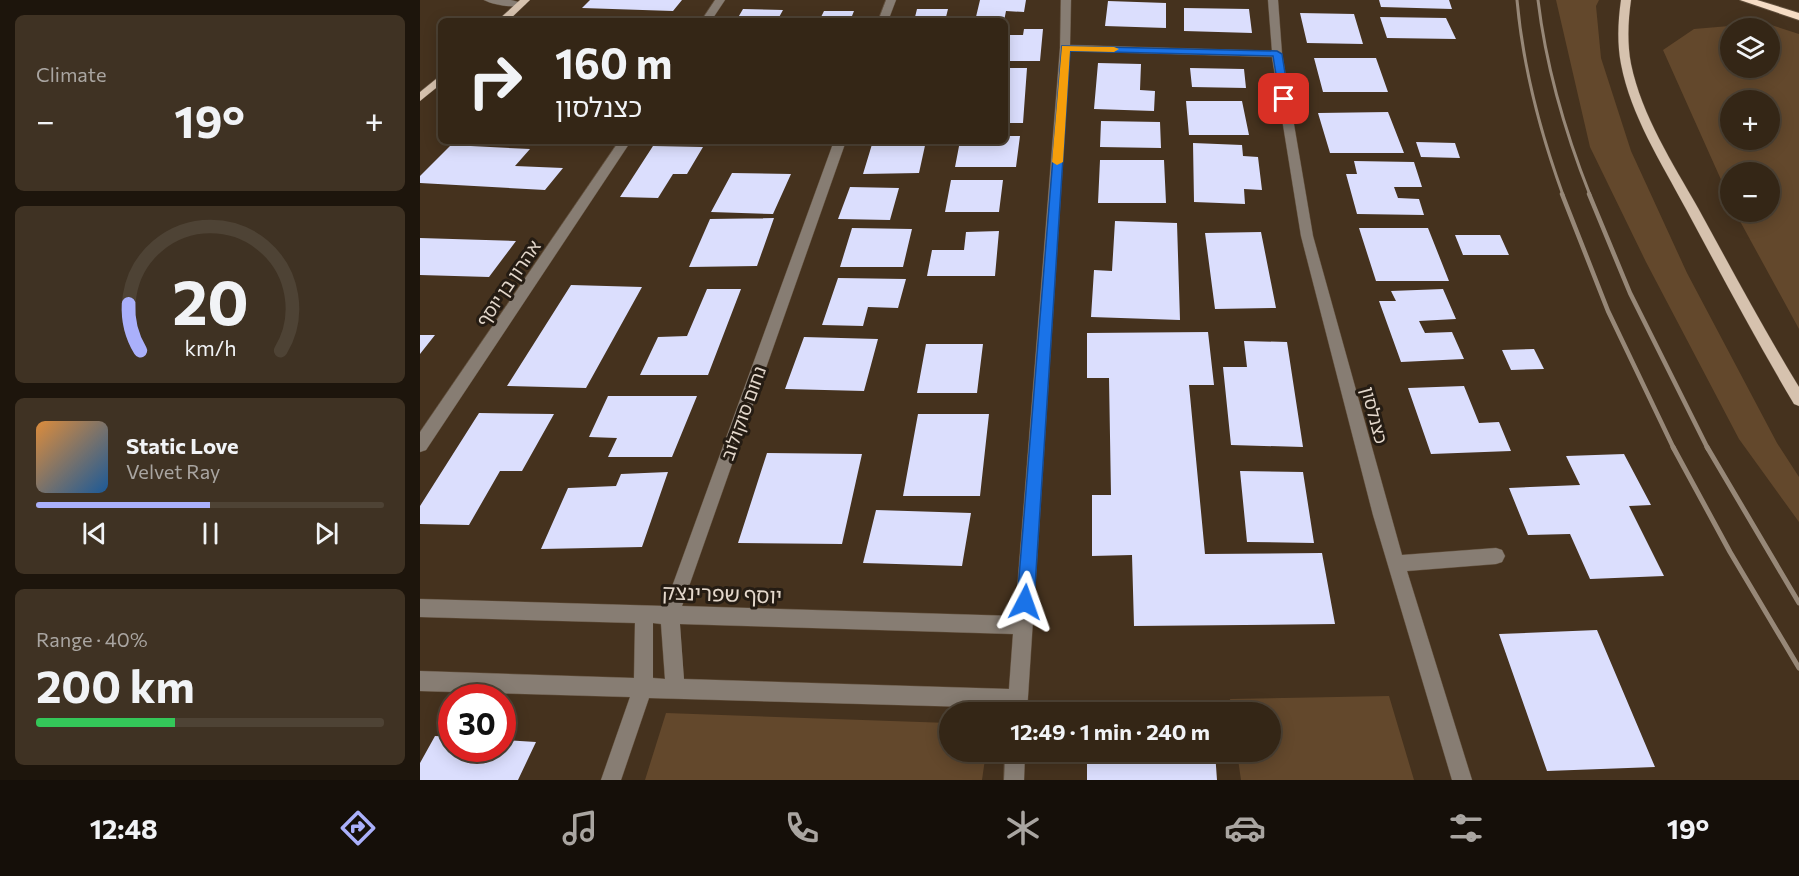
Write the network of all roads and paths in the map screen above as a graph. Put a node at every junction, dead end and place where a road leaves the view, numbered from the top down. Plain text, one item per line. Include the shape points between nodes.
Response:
1 (489, 0) edge
2 (720, 0) edge
3 (891, 0) edge
4 (1066, 0) edge
5 (1274, 0) edge
6 (1626, 0) edge
7 (1746, 0) edge
8 (523, 2) edge
9 (1799, 16) edge
10 (505, 18) edge
11 (708, 18) edge
12 (884, 18) edge
13 (1065, 48) junction
14 (1277, 54) junction
15 (438, 81) edge
16 (420, 98) edge
17 (623, 144) edge
18 (839, 144) edge
19 (1799, 400) edge
20 (420, 445) edge
21 (1496, 556) dead end
22 (1396, 564) junction
23 (420, 608) edge
24 (644, 615) junction
25 (670, 615) junction
26 (1024, 625) junction
27 (420, 681) edge
28 (643, 687) junction
29 (675, 689) junction
30 (939, 702) edge
31 (1017, 702) edge
32 (1015, 762) edge
33 (611, 780) edge
34 (1014, 780) edge
35 (1462, 780) edge

1 - 8 street
2 - 11 street
3 - 12 street
4 - 13 street
5 - 14 street, כצנלסון
6 - 19 main road via 1626,63 1639,104
7 - 9 highway
8 - 10 main road
13 - 14 street
13 - 26 street
14 - 22 street, כצנלסון via 1307,236
15 - 16 main road
17 - 20 street, אהרון בן יוסף
18 - 25 street, נחום סוקולוב
21 - 22 street
22 - 35 street, כצנלסון
23 - 24 street, יוסף שפרינצק
24 - 25 street, יוסף שפרינצק
24 - 28 street
25 - 26 street, יוסף שפרינצק
25 - 29 street, נחום סוקולוב
26 - 31 street
27 - 28 street
28 - 29 street
28 - 33 street
29 - 30 street
32 - 34 street

